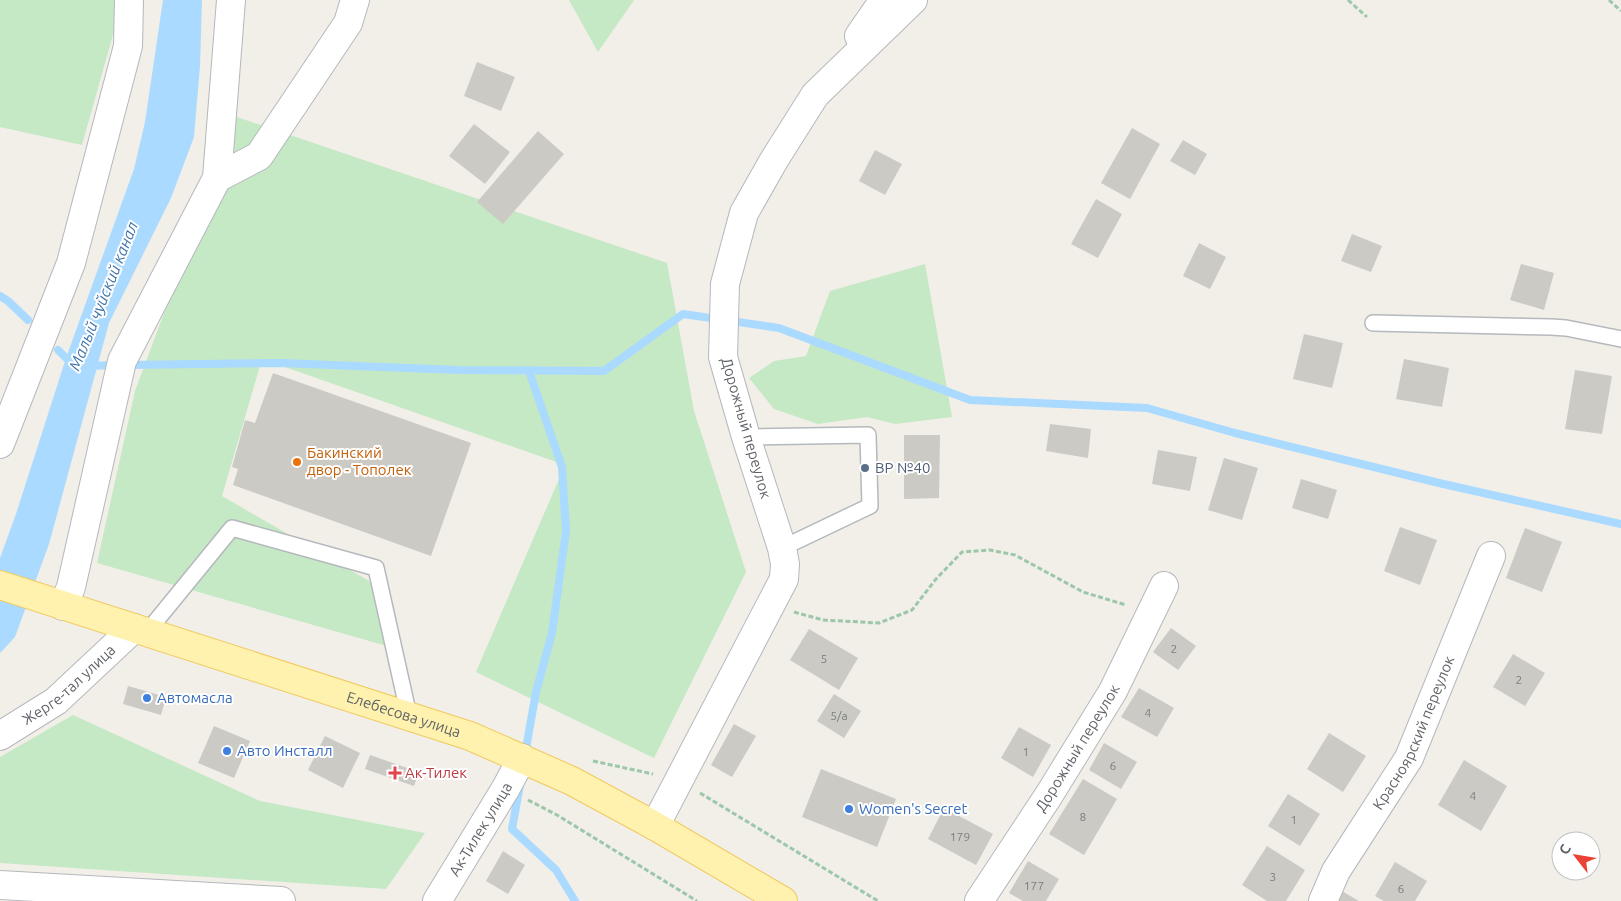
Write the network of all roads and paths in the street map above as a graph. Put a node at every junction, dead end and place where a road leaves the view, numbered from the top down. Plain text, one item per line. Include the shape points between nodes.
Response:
1 (129, 0) edge
2 (231, 0) edge
3 (355, 0) edge
4 (884, 0) edge
5 (913, 0) edge
6 (1348, 0) edge
7 (1609, 0) edge
8 (1621, 11) edge
9 (1367, 17) dead end
10 (815, 95) junction
11 (217, 178) junction
12 (1373, 323) dead end
13 (1621, 339) edge
14 (746, 437) junction
15 (0, 444) edge
16 (782, 548) junction
17 (1491, 556) dead end
18 (0, 585) edge
19 (1164, 586) dead end
20 (57, 604) junction
21 (770, 604) junction
22 (1151, 613) junction
23 (141, 630) junction
24 (409, 716) junction
25 (0, 736) edge
26 (522, 758) junction
27 (506, 788) junction
28 (655, 826) junction
29 (0, 885) edge
30 (168, 898) edge
31 (281, 901) edge
32 (437, 901) edge
33 (697, 901) edge
34 (783, 901) edge
35 (979, 901) edge
36 (1323, 901) edge

1 - 15 street via 128,46 71,263
2 - 11 street
3 - 11 street via 348,22 259,156
4 - 10 street
5 - 10 street, Дорожный переулок
6 - 9 path
7 - 8 path
10 - 14 street, Дорожный переулок via 744,213 725,284 723,357
11 - 20 street via 122,361 71,587
12 - 13 lane via 1566,328
14 - 16 street, Дорожный переулок
14 - 16 lane via 868,435 870,506
16 - 21 street, Дорожный переулок via 786,564 784,579
17 - 36 street, Красноярский переулок via 1409,758 1336,871
18 - 20 main road, Елебесова улица
19 - 22 street, Дорожный переулок
20 - 23 main road, Елебесова улица
21 - 22 path via 823,620 879,623 912,610 962,552 990,550 1014,555 1083,592
21 - 28 street, Дорожный переулок
22 - 35 street, Дорожный переулок via 1113,691
23 - 24 main road, Елебесова улица
23 - 24 lane via 232,528 376,568
23 - 25 street, Жерге-тал улица via 56,701
24 - 26 main road, Елебесова улица via 470,736
26 - 27 street, Ак-Тилек улица
26 - 28 main road, Елебесова улица
27 - 32 street, Ак-Тилек улица
27 - 33 path via 557,815
28 - 34 main road, Елебесова улица
29 - 30 street
30 - 31 street

